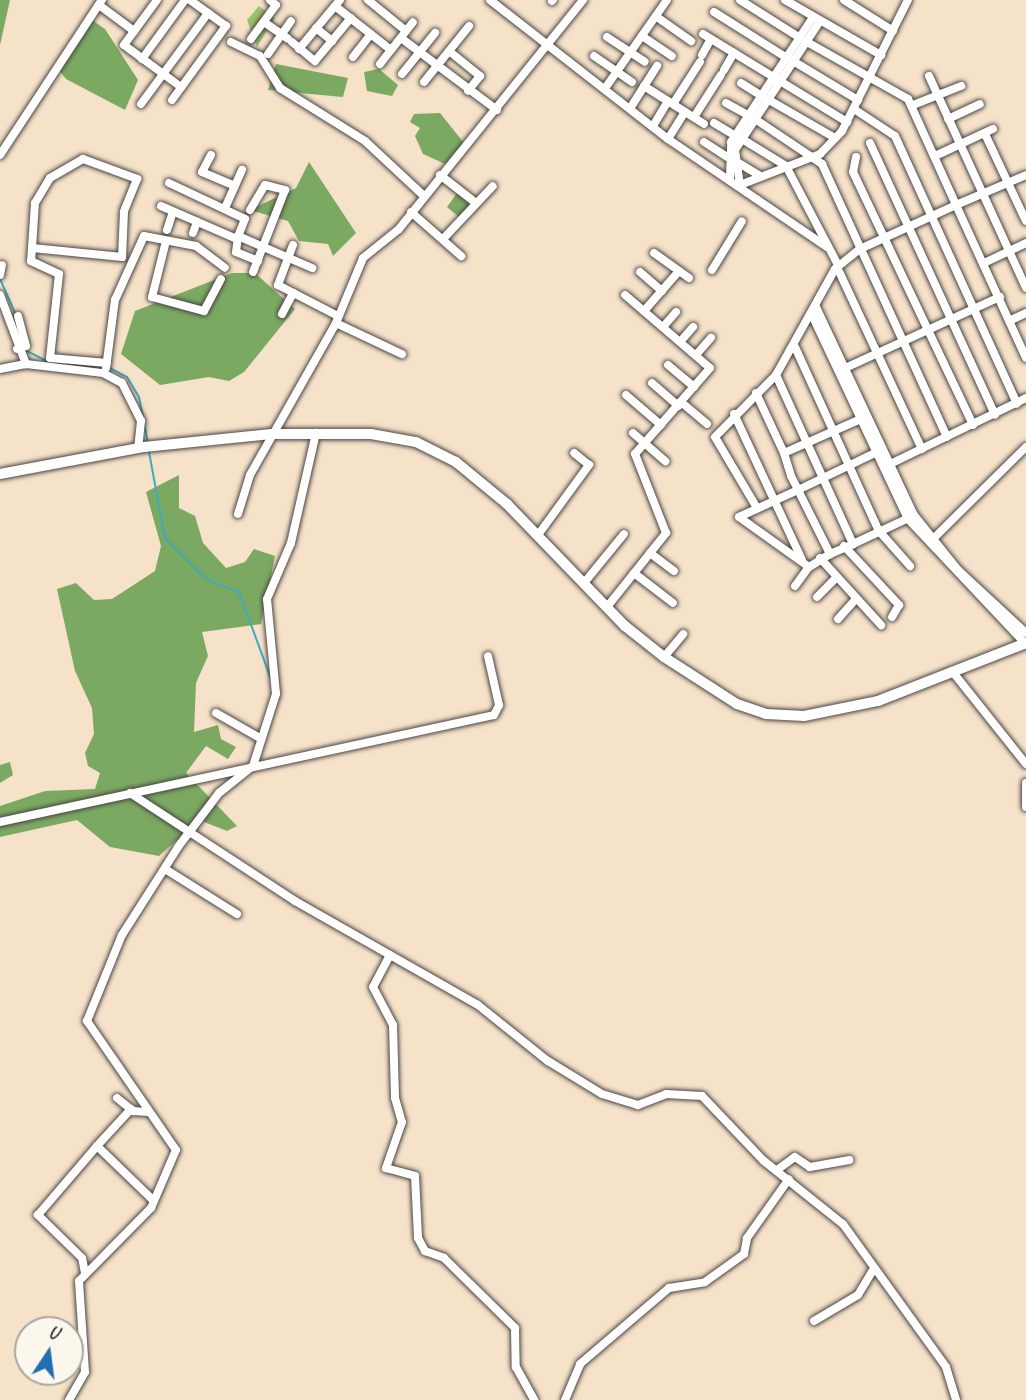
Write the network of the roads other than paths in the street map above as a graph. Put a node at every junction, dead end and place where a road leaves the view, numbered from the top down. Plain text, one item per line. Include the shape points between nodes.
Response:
1 (157, 0) edge
2 (188, 0) edge
3 (270, 0) edge
4 (368, 0) edge
5 (490, 0) edge
6 (667, 0) edge
7 (740, 0) edge
8 (785, 0) edge
9 (844, 0) edge
10 (908, 0) edge
11 (579, 1) edge
12 (100, 3) edge
13 (338, 3) edge
14 (714, 12) dead end
15 (208, 13) junction
16 (657, 17) junction
17 (351, 18) junction
18 (817, 19) junction
19 (291, 21) dead end
20 (264, 22) junction
21 (413, 23) dead end
22 (469, 26) dead end
23 (316, 29) junction
24 (134, 31) junction
25 (894, 31) junction
26 (435, 33) dead end
27 (372, 34) junction
28 (403, 34) junction
29 (642, 36) junction
30 (607, 37) dead end
31 (251, 39) dead end
32 (804, 40) junction
33 (290, 41) junction
34 (332, 41) junction
35 (691, 41) dead end
36 (231, 42) dead end
37 (547, 46) junction
38 (391, 50) junction
39 (449, 51) junction
40 (419, 52) junction
41 (630, 53) junction
42 (734, 53) junction
43 (268, 54) dead end
44 (881, 55) junction
45 (594, 56) dead end
46 (672, 56) dead end
47 (353, 57) dead end
48 (142, 59) junction
49 (790, 60) junction
50 (645, 62) dead end
51 (380, 64) dead end
52 (437, 66) junction
53 (657, 66) dead end
54 (617, 72) junction
55 (163, 74) junction
56 (402, 74) dead end
57 (870, 76) junction
58 (929, 76) dead end
59 (777, 79) junction
60 (424, 82) dead end
61 (632, 82) dead end
62 (741, 83) dead end
63 (644, 86) junction
64 (961, 86) dead end
65 (181, 87) junction
66 (606, 88) junction
67 (468, 91) junction
68 (936, 95) junction
69 (765, 98) junction
70 (172, 100) dead end
71 (671, 103) junction
72 (726, 103) dead end
73 (141, 104) dead end
74 (856, 104) junction
75 (913, 104) junction
76 (980, 104) dead end
77 (631, 107) junction
78 (498, 110) junction
79 (685, 112) junction
80 (694, 117) junction
81 (752, 118) junction
82 (948, 120) junction
83 (847, 122) junction
84 (714, 123) dead end
85 (704, 124) dead end
86 (653, 126) junction
87 (668, 138) junction
88 (739, 138) junction
89 (835, 138) junction
90 (704, 142) dead end
91 (870, 143) dead end
92 (960, 145) junction
93 (0, 155) edge
94 (211, 155) dead end
95 (934, 156) junction
96 (727, 157) junction
97 (814, 157) junction
98 (856, 157) dead end
99 (737, 162) dead end
100 (786, 166) junction
101 (242, 170) dead end
102 (440, 175) junction
103 (1026, 175) edge
104 (760, 176) junction
105 (730, 178) junction
106 (169, 183) dead end
107 (1009, 183) junction
108 (740, 185) junction
109 (233, 186) junction
110 (493, 186) dead end
111 (983, 194) junction
112 (424, 196) junction
113 (476, 203) junction
114 (956, 205) junction
115 (161, 206) dead end
116 (225, 208) junction
117 (173, 212) junction
118 (411, 212) junction
119 (248, 214) junction
120 (932, 216) junction
121 (741, 221) dead end
122 (1026, 221) edge
123 (197, 222) junction
124 (908, 227) junction
125 (167, 230) dead end
126 (193, 233) dead end
127 (884, 237) junction
128 (238, 238) junction
129 (444, 238) junction
130 (166, 241) junction
131 (1026, 243) edge
132 (293, 244) dead end
133 (32, 247) junction
134 (827, 247) junction
135 (263, 248) junction
136 (860, 248) junction
137 (1011, 251) junction
138 (654, 253) dead end
139 (288, 256) junction
140 (461, 256) dead end
141 (258, 261) junction
142 (984, 263) junction
143 (2, 265) dead end
144 (837, 266) junction
145 (225, 268) dead end
146 (312, 268) dead end
147 (712, 270) dead end
148 (679, 271) junction
149 (253, 272) dead end
150 (640, 272) dead end
151 (0, 275) edge
152 (689, 278) dead end
153 (221, 279) dead end
154 (1026, 288) edge
155 (662, 291) junction
156 (293, 293) junction
157 (0, 295) edge
158 (625, 295) dead end
159 (1000, 297) junction
160 (975, 309) junction
161 (644, 311) junction
162 (814, 311) junction
163 (676, 313) dead end
164 (1026, 313) edge
165 (282, 314) dead end
166 (18, 316) dead end
167 (337, 320) junction
168 (950, 320) junction
169 (1009, 321) junction
170 (663, 327) junction
171 (693, 327) dead end
172 (928, 331) junction
173 (711, 338) dead end
174 (680, 342) junction
175 (904, 343) junction
176 (794, 347) junction
177 (21, 348) junction
178 (402, 354) dead end
179 (878, 354) junction
180 (696, 355) junction
181 (1026, 358) edge
182 (26, 364) junction
183 (668, 365) dead end
184 (0, 369) edge
185 (107, 370) junction
186 (842, 370) junction
187 (776, 374) junction
188 (652, 383) dead end
189 (694, 387) junction
190 (756, 393) junction
191 (626, 395) dead end
192 (1023, 402) edge
193 (679, 404) junction
194 (734, 414) junction
195 (995, 415) junction
196 (864, 417) junction
197 (707, 424) dead end
198 (661, 425) junction
199 (973, 425) junction
200 (316, 433) junction
201 (633, 433) dead end
202 (835, 433) junction
203 (271, 435) junction
204 (947, 437) junction
205 (645, 443) junction
206 (807, 444) junction
207 (1026, 447) edge
208 (141, 448) junction
209 (922, 449) junction
210 (877, 452) junction
211 (574, 453) dead end
212 (784, 453) junction
213 (665, 461) dead end
214 (850, 464) junction
215 (886, 466) junction
216 (0, 474) edge
217 (823, 480) junction
218 (798, 490) junction
219 (772, 502) junction
220 (757, 508) junction
221 (238, 514) dead end
222 (911, 517) junction
223 (880, 531) junction
224 (624, 534) dead end
225 (537, 535) junction
226 (933, 538) junction
227 (849, 545) junction
228 (650, 553) junction
229 (830, 554) junction
230 (820, 558) junction
231 (806, 565) junction
232 (910, 566) dead end
233 (674, 571) dead end
234 (634, 573) junction
235 (837, 578) junction
236 (584, 583) junction
237 (795, 586) dead end
238 (817, 597) dead end
239 (856, 599) junction
240 (673, 603) dead end
241 (607, 607) junction
242 (892, 617) dead end
243 (838, 619) dead end
244 (881, 625) dead end
245 (683, 634) dead end
246 (1026, 640) edge
247 (488, 656) dead end
248 (664, 657) junction
249 (952, 671) junction
250 (216, 713) dead end
251 (260, 738) junction
252 (1026, 764) edge
253 (253, 766) junction
254 (1026, 783) edge
255 (130, 793) junction
256 (1026, 807) edge
257 (0, 821) edge
258 (191, 831) junction
259 (164, 869) junction
260 (237, 914) dead end
261 (390, 955) junction
262 (117, 1098) dead end
263 (131, 1109) junction
264 (149, 1112) junction
265 (97, 1146) junction
266 (849, 1160) dead end
267 (777, 1170) junction
268 (789, 1179) junction
269 (155, 1201) junction
270 (873, 1270) junction
271 (85, 1273) junction
272 (814, 1321) dead end
273 (69, 1400) edge
274 (534, 1400) edge
275 (565, 1400) edge
276 (956, 1400) edge

1 - 24 street
2 - 15 street
2 - 48 street
3 - 20 street via 276,5
4 - 28 street
5 - 37 street
6 - 16 street
7 - 32 street
8 - 18 street
9 - 25 street
10 - 25 street
11 - 37 street
12 - 24 street
12 - 93 street
13 - 17 street
13 - 23 street
14 - 49 street
15 - 55 street
15 - 65 street via 226,26
16 - 29 street
16 - 35 street
17 - 27 street
17 - 34 street
18 - 32 street
18 - 44 street
19 - 33 street
20 - 31 street
20 - 33 street
21 - 28 street
22 - 39 street
23 - 33 street
23 - 34 street
24 - 48 street via 124,45
25 - 44 street
26 - 40 street
27 - 38 street
27 - 47 street
28 - 38 street
28 - 40 street
29 - 41 street
29 - 46 street
30 - 41 street
32 - 49 street
32 - 57 street
33 - 34 street via 315,61
33 - 43 street
36 - 112 street via 260,56 280,88 365,141
37 - 66 street
37 - 78 street
38 - 51 street
39 - 52 street
39 - 67 street via 480,76
40 - 52 street
40 - 56 street
41 - 50 street
41 - 54 street
42 - 59 street
42 - 71 street via 707,37 701,58
42 - 80 street
44 - 57 street
45 - 54 street
48 - 55 street
49 - 59 street
49 - 74 street
52 - 60 street
52 - 67 street
53 - 63 street
54 - 61 street
54 - 66 street
55 - 65 street
55 - 73 street
57 - 74 street
57 - 75 street
58 - 68 street
59 - 69 street
59 - 83 street
62 - 69 street
63 - 71 street
63 - 77 street
64 - 68 street
65 - 70 street
66 - 77 street
67 - 78 street
68 - 75 street
68 - 82 street
69 - 81 street
69 - 89 street
71 - 79 street
71 - 86 street
72 - 81 street
74 - 83 street
74 - 120 street via 889,127
75 - 95 street
76 - 82 street
77 - 86 street
78 - 102 street
79 - 80 street
79 - 87 street
80 - 85 street
81 - 88 street
81 - 97 street
82 - 92 street
83 - 89 street
84 - 88 street
86 - 87 street
87 - 105 street
88 - 96 street
88 - 100 street
88 - 108 street via 733,157
89 - 97 street
90 - 96 street
91 - 124 street
92 - 95 street
92 - 107 street via 989,132
92 - 111 street
94 - 109 street via 202,172
95 - 114 street
96 - 105 street
97 - 100 street
97 - 136 street
98 - 127 street via 853,172
99 - 104 street
100 - 104 street
100 - 134 street
101 - 109 street
102 - 112 street
102 - 113 street
103 - 107 street
104 - 108 street
105 - 108 street
106 - 116 street
107 - 111 street
107 - 122 street
108 - 134 street
109 - 116 street
110 - 113 street
111 - 114 street
111 - 137 street
112 - 118 street
113 - 129 street
114 - 120 street
114 - 142 street
115 - 117 street
116 - 119 street
117 - 123 street
117 - 125 street
118 - 129 street
118 - 167 street via 370,249
119 - 128 street
119 - 135 street via 265,185 285,190
120 - 124 street
120 - 160 street
121 - 147 street
123 - 126 street
123 - 128 street
124 - 127 street
124 - 168 street
127 - 136 street
127 - 172 street
128 - 135 street
128 - 141 street via 236,252
129 - 140 street
130 - 145 street via 196,246
130 - 153 street via 152,297 204,311
130 - 185 street via 145,232 116,300
131 - 137 street
132 - 139 street
133 - 133 street via 126,257 124,212 136,179 83,159 50,178 35,203
133 - 185 street via 31,261 59,274 50,358
134 - 144 street
135 - 139 street
135 - 141 street
136 - 144 street
136 - 175 street
137 - 142 street
137 - 154 street
138 - 148 street
139 - 146 street
139 - 156 street via 278,285
141 - 149 street
142 - 159 street
143 - 151 street
144 - 162 street
144 - 179 street
148 - 152 street
148 - 155 street
150 - 155 street
155 - 161 street
156 - 165 street
156 - 167 street
157 - 177 street
158 - 161 street
159 - 160 street
159 - 169 street
160 - 168 street
160 - 192 street
161 - 170 street
162 - 176 street
162 - 186 street
163 - 170 street
164 - 169 street
166 - 177 street
167 - 178 street
167 - 203 street
168 - 172 street
168 - 195 street
169 - 181 street
170 - 174 street
171 - 174 street
172 - 175 street
172 - 199 street
173 - 180 street
174 - 180 street
175 - 179 street
175 - 204 street
176 - 187 street
176 - 202 street
177 - 182 street
179 - 186 street
179 - 209 street
180 - 189 street via 710,368
182 - 184 street
182 - 185 street
183 - 189 street
185 - 208 street via 122,383 141,421
186 - 196 street
187 - 190 street
187 - 206 street
188 - 193 street
189 - 193 street
190 - 194 street
190 - 212 street
191 - 198 street
192 - 195 street
193 - 197 street
193 - 198 street
194 - 219 street
194 - 220 street via 716,443
195 - 199 street
196 - 202 street
196 - 210 street
196 - 215 street
198 - 205 street
199 - 204 street
200 - 203 main road
200 - 225 main road via 416,442 456,462
200 - 251 street via 291,543 267,599 276,684
201 - 205 street
202 - 206 street
202 - 214 street
203 - 208 main road
203 - 221 street
204 - 209 street
205 - 213 street
205 - 228 street via 635,454 666,533
206 - 212 street
206 - 217 street
207 - 226 street
208 - 216 main road
209 - 215 street
210 - 214 street
210 - 215 street
211 - 225 street via 589,465
212 - 218 street
214 - 217 street
214 - 223 street
215 - 222 street
217 - 218 street
217 - 227 street
218 - 219 street
218 - 229 street
219 - 220 street
219 - 231 street
220 - 231 street via 740,521
222 - 223 street
222 - 226 street
222 - 246 street
223 - 227 street
223 - 232 street
224 - 236 street
225 - 236 main road
226 - 246 street
227 - 229 street
227 - 242 street via 900,605
228 - 233 street
228 - 234 street
229 - 230 street
230 - 231 street
230 - 235 street
231 - 237 street
234 - 240 street
234 - 241 street
235 - 238 street
235 - 239 street
236 - 241 main road
239 - 243 street
239 - 244 street
241 - 248 main road
245 - 248 street
246 - 249 main road
247 - 253 street via 499,705 494,715
248 - 249 main road via 737,704 785,716 878,701
249 - 252 street
250 - 251 street
251 - 253 street
253 - 255 street
253 - 258 street via 219,793
254 - 256 street
255 - 257 street
255 - 258 street
258 - 259 street
258 - 261 street
259 - 260 street
259 - 264 street via 122,935 87,1021
261 - 267 street via 478,1006 548,1061 602,1094 638,1105 666,1094 702,1096
261 - 274 street via 373,987 393,1025 394,1098 402,1122 402,1138 386,1168 415,1176 418,1238 425,1251 444,1258 515,1328 516,1367
262 - 263 street
263 - 264 street
263 - 265 street
264 - 269 street via 176,1150
265 - 269 street
265 - 271 street via 38,1215 82,1258
266 - 267 street via 810,1167 794,1157
267 - 268 street
268 - 270 street via 843,1224
268 - 275 street via 747,1238 744,1254 705,1282 669,1288 580,1364
269 - 271 street
270 - 272 street via 858,1295
270 - 276 street via 946,1367
271 - 273 street via 76,1302 85,1372

